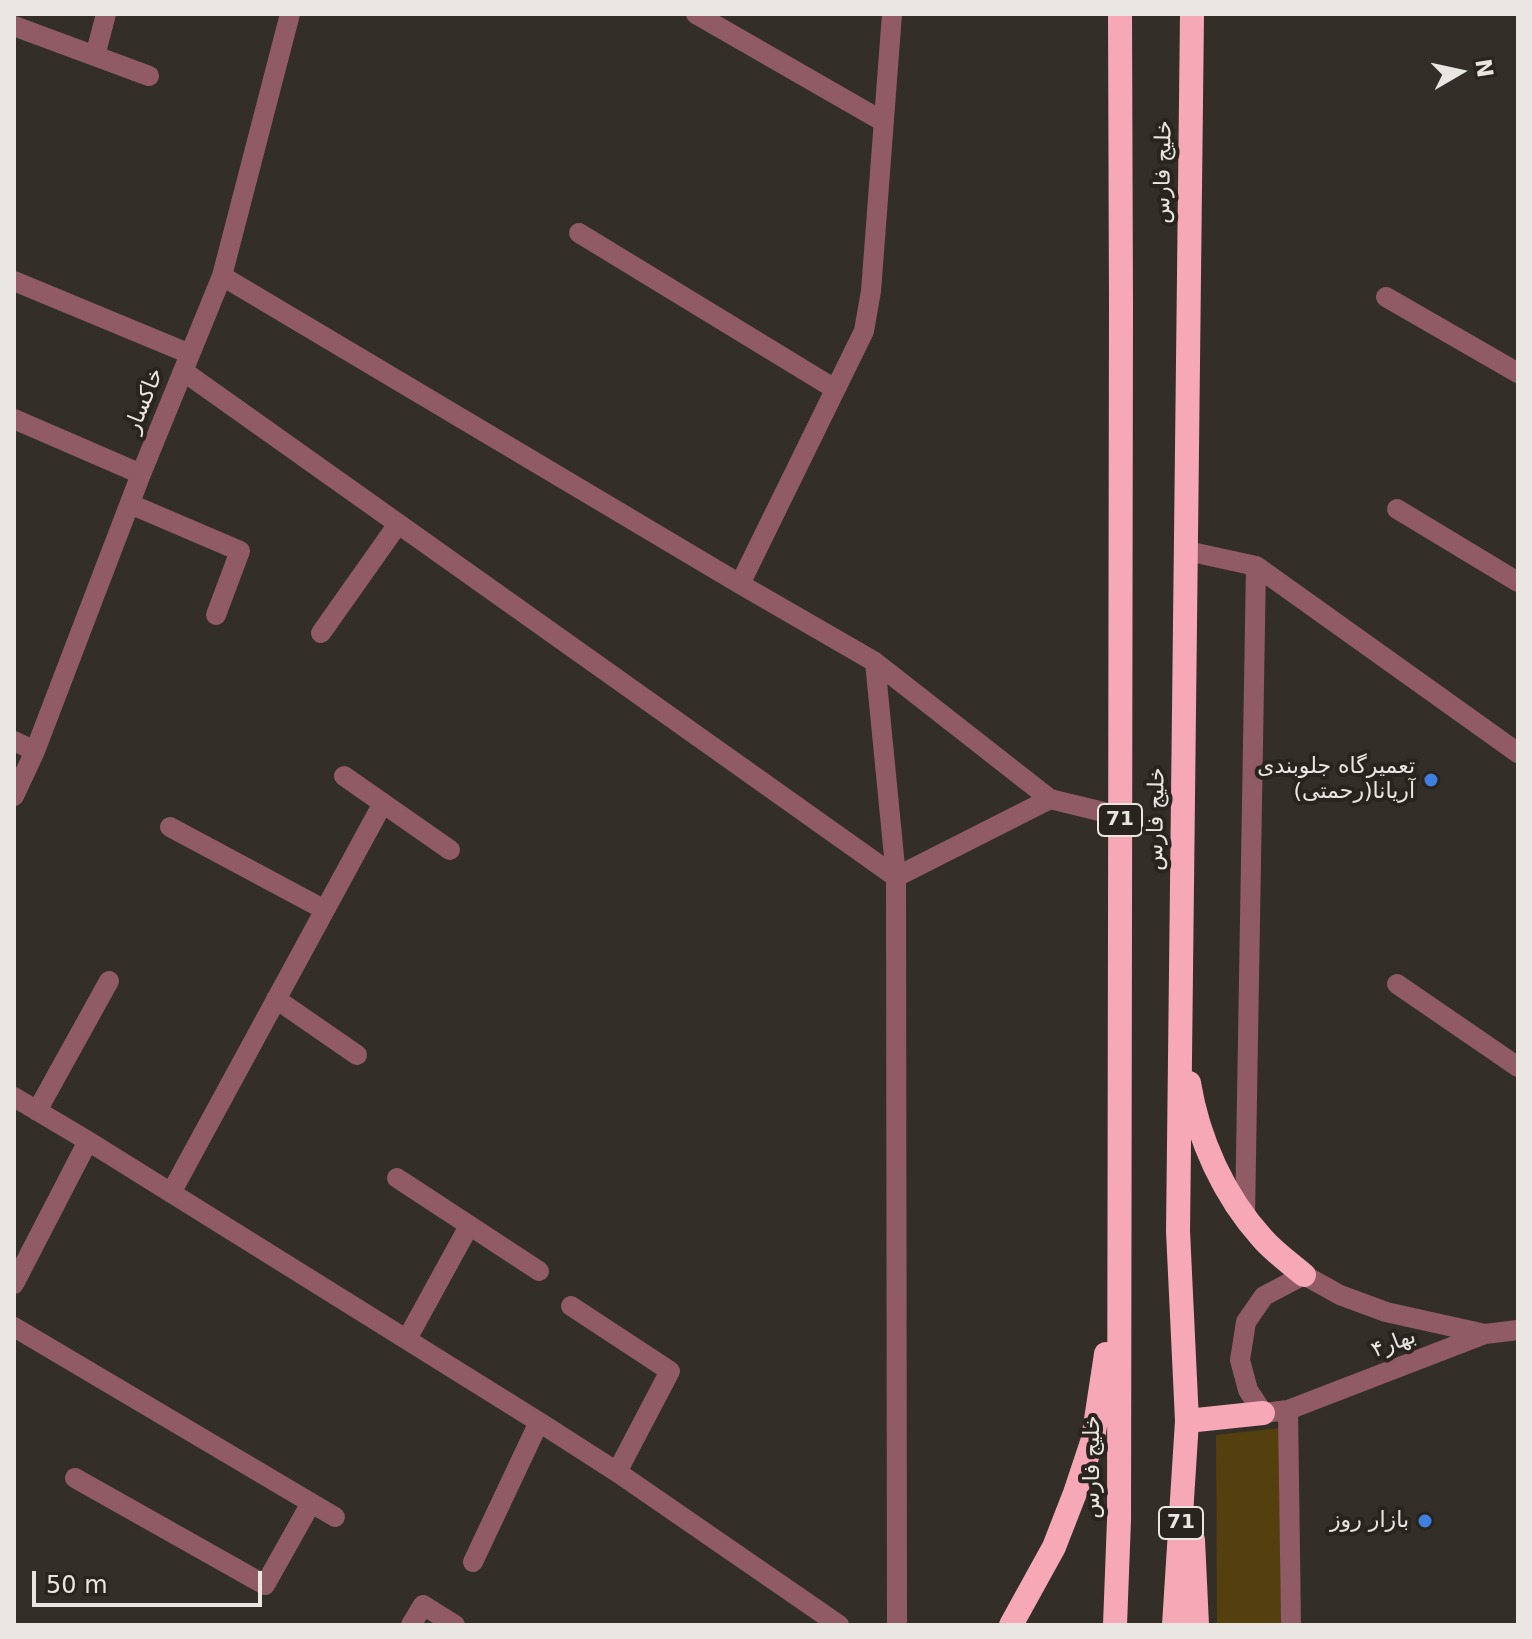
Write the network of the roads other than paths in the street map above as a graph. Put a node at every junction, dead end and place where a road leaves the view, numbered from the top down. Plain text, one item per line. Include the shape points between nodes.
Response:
1 (106, 14) edge
2 (290, 14) edge
3 (696, 14) edge
4 (892, 14) edge
5 (1120, 14) edge
6 (1192, 14) edge
7 (14, 26) edge
8 (95, 56) junction
9 (149, 76) dead end
10 (884, 122) junction
11 (579, 233) dead end
12 (222, 276) junction
13 (14, 281) edge
14 (1386, 297) dead end
15 (186, 363) junction
16 (1518, 373) edge
17 (835, 389) junction
18 (14, 419) edge
19 (141, 474) junction
20 (130, 504) junction
21 (1397, 509) dead end
22 (398, 524) junction
23 (1187, 551) junction
24 (1256, 566) junction
25 (1518, 582) edge
26 (740, 584) junction
27 (216, 615) dead end
28 (321, 633) dead end
29 (875, 662) junction
30 (14, 741) edge
31 (35, 751) junction
32 (1518, 753) edge
33 (344, 776) dead end
34 (14, 796) edge
35 (1050, 799) junction
36 (383, 803) junction
37 (1120, 816) junction
38 (170, 827) dead end
39 (450, 850) dead end
40 (896, 877) junction
41 (325, 910) junction
42 (109, 981) dead end
43 (1397, 984) dead end
44 (276, 999) junction
45 (1180, 1028) junction
46 (357, 1055) dead end
47 (1518, 1067) edge
48 (14, 1097) edge
49 (37, 1111) junction
50 (88, 1141) junction
51 (397, 1178) dead end
52 (171, 1193) junction
53 (1245, 1215) junction
54 (469, 1226) junction
55 (1119, 1228) junction
56 (539, 1271) dead end
57 (1304, 1275) junction
58 (14, 1284) edge
59 (571, 1306) dead end
60 (14, 1327) edge
61 (1518, 1330) edge
62 (1485, 1334) junction
63 (407, 1339) junction
64 (1288, 1410) junction
65 (1263, 1413) junction
66 (1187, 1421) junction
67 (539, 1422) junction
68 (617, 1472) junction
69 (75, 1478) dead end
70 (311, 1503) junction
71 (335, 1517) dead end
72 (473, 1562) dead end
73 (411, 1625) edge
74 (455, 1625) edge
75 (839, 1625) edge
76 (897, 1625) edge
77 (1011, 1625) edge
78 (1115, 1625) edge
79 (1174, 1625) edge
80 (1197, 1625) edge
81 (1291, 1625) edge

1 - 8 street
2 - 12 street, خاکسار
3 - 10 street
4 - 10 street
5 - 37 highway, خلیج فارس / 71
6 - 23 highway, خلیج فارس / 71
7 - 8 street
8 - 9 street
10 - 17 street via 864,331
11 - 17 street
12 - 15 street, خاکسار
12 - 26 street
13 - 15 street
14 - 16 street
15 - 19 street, خاکسار
15 - 22 street
17 - 26 street
18 - 19 street
19 - 20 street, خاکسار
20 - 27 street via 240,551
20 - 31 street, خاکسار
21 - 25 street
22 - 28 street
22 - 40 street
23 - 24 street
23 - 45 highway, خلیج فارس / 71
24 - 32 street
24 - 53 street
26 - 29 street
29 - 35 street
29 - 40 street
30 - 31 street
31 - 34 street, خاکسار
33 - 36 street
35 - 37 street
35 - 40 street
36 - 39 street
36 - 41 street
37 - 55 highway, خلیج فارس / 71
38 - 41 street
40 - 76 street
41 - 44 street
42 - 49 street
43 - 47 street
44 - 46 street
44 - 52 street
45 - 53 highway via 1202,1135 1226,1189
45 - 66 highway, خلیج فارس / 71 via 1178,1231
48 - 49 street
49 - 50 street
50 - 52 street
50 - 58 street
51 - 54 street
52 - 63 street
53 - 57 highway via 1262,1239
54 - 56 street
54 - 63 street
55 - 77 highway via 1093,1439 1054,1547
55 - 78 highway, خلیج فارس / 71
57 - 62 street via 1386,1312
57 - 65 street via 1264,1296 1246,1322 1240,1360 1248,1390
59 - 68 street via 670,1371
60 - 70 street
61 - 62 street, بهار۴
62 - 64 street, بهار۴
63 - 67 street
64 - 65 street, بهار۴
64 - 81 street
65 - 66 highway
66 - 79 highway, خلیج فارس / 71
66 - 80 highway
67 - 68 street
67 - 72 street
68 - 75 street
69 - 70 street via 265,1585
70 - 71 street
73 - 74 street via 423,1605

